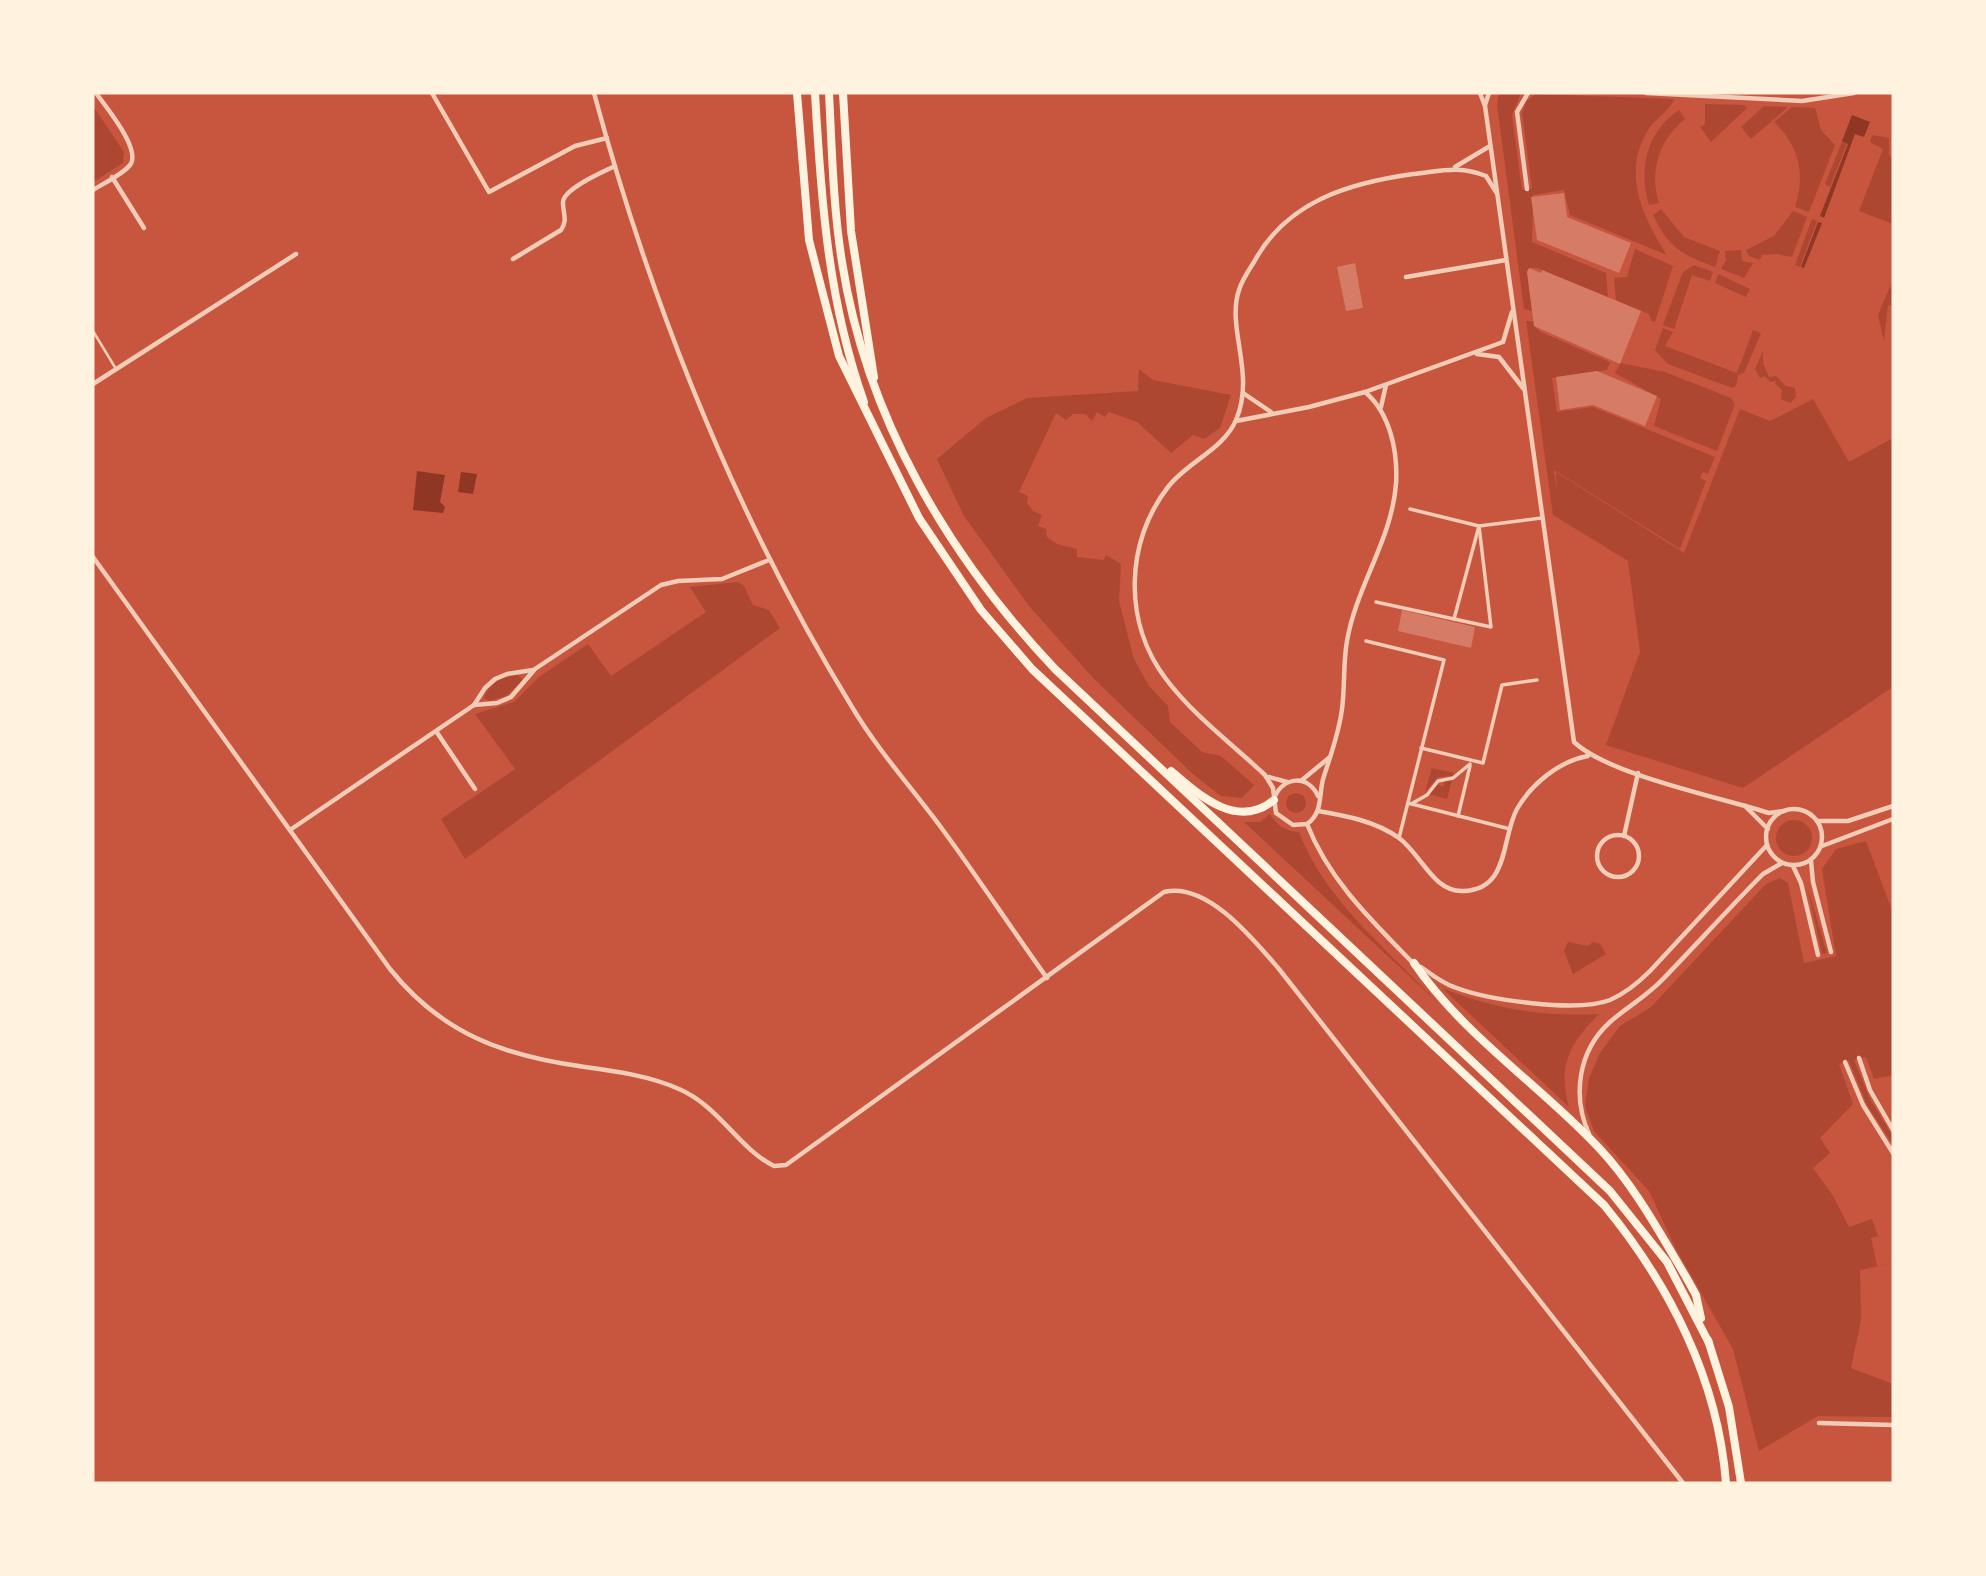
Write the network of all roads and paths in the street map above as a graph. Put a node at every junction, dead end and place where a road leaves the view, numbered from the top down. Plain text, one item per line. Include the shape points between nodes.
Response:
1 (96, 93) edge
2 (432, 93) edge
3 (594, 93) edge
4 (797, 93) edge
5 (815, 93) edge
6 (829, 93) edge
7 (843, 93) edge
8 (1480, 93) edge
9 (1489, 93) edge
10 (1528, 93) edge
11 (1646, 93) edge
12 (1854, 93) edge
13 (1485, 106) junction
14 (607, 138) junction
15 (1490, 146) junction
16 (615, 166) junction
17 (1455, 167) junction
18 (112, 177) junction
19 (1527, 189) dead end
20 (93, 190) edge
21 (1496, 192) junction
22 (144, 228) dead end
23 (296, 254) dead end
24 (513, 259) dead end
25 (1506, 260) junction
26 (1406, 277) dead end
27 (1513, 309) junction
28 (93, 331) edge
29 (1475, 354) junction
30 (116, 369) junction
31 (874, 383) junction
32 (93, 384) edge
33 (1387, 385) junction
34 (1523, 388) junction
35 (1365, 392) junction
36 (1242, 393) junction
37 (1381, 407) junction
38 (1272, 413) junction
39 (1236, 421) junction
40 (875, 431) junction
41 (1410, 509) dead end
42 (1541, 518) junction
43 (1479, 526) junction
44 (93, 557) edge
45 (769, 561) junction
46 (1376, 602) dead end
47 (1454, 619) junction
48 (1366, 641) dead end
49 (535, 669) junction
50 (1537, 680) dead end
51 (474, 705) junction
52 (1104, 716) junction
53 (436, 731) junction
54 (1421, 748) junction
55 (1334, 754) junction
56 (1588, 755) junction
57 (1471, 762) junction
58 (1637, 773) junction
59 (1265, 775) junction
60 (1301, 780) junction
61 (1287, 782) junction
62 (475, 789) dead end
63 (1275, 798) junction
64 (1319, 799) junction
65 (1409, 804) junction
66 (1745, 805) junction
67 (1893, 806) edge
68 (1318, 811) junction
69 (1784, 811) junction
70 (1458, 816) junction
71 (1893, 819) edge
72 (1817, 821) junction
73 (1307, 824) junction
74 (1510, 829) junction
75 (1768, 829) junction
76 (290, 830) junction
77 (1624, 835) junction
78 (1399, 838) junction
79 (1767, 845) junction
80 (1821, 846) junction
81 (1811, 861) junction
82 (1782, 863) junction
83 (1793, 866) junction
84 (1831, 952) dead end
85 (1818, 955) dead end
86 (1414, 963) junction
87 (1047, 978) junction
88 (1859, 1058) dead end
89 (1845, 1062) dead end
90 (1893, 1129) edge
91 (1598, 1147) junction
92 (1893, 1153) edge
93 (1709, 1343) junction
94 (1819, 1423) dead end
95 (1893, 1425) edge
96 (1683, 1483) edge
97 (1726, 1483) edge
98 (1741, 1483) edge

1 - 18 street via 133,150 131,164
2 - 14 street via 489,192 575,146
3 - 14 street
4 - 40 highway via 809,240 822,297 839,356
5 - 40 highway via 831,283
6 - 31 highway via 842,262 859,340
7 - 31 highway via 851,231
8 - 13 street
9 - 13 street
10 - 19 street via 1517,113
11 - 12 street via 1808,101
13 - 15 street
14 - 16 street
15 - 17 street
15 - 21 street
16 - 24 street via 569,191 562,203 565,219 561,230
16 - 45 street via 691,387
17 - 21 street via 1486,176
17 - 36 street via 1368,180 1308,203 1289,216 1261,248 1239,289 1235,311 1244,360
18 - 20 street
18 - 22 street
21 - 25 street
23 - 30 street
25 - 26 street
25 - 27 street
27 - 29 street via 1503,342
27 - 34 street
28 - 30 lane
29 - 33 street
29 - 34 street via 1499,357
30 - 32 street
31 - 52 highway via 909,466 967,564 1031,644
33 - 35 street
33 - 37 street
34 - 42 street
35 - 37 street
35 - 38 street
36 - 38 street
36 - 39 street
37 - 55 street via 1394,453 1396,486 1388,523 1349,631
38 - 39 street
39 - 59 street via 1224,438 1179,474 1159,501 1135,560 1135,592 1145,642 1166,679
40 - 97 highway via 935,544 981,610 1032,668 1604,1206 1631,1238 1668,1299 1703,1374
41 - 43 street
42 - 43 street
42 - 56 street via 1570,727 1574,742
43 - 47 street
43 - 47 street via 1492,627
44 - 76 street
45 - 49 street via 722,579 661,585
45 - 87 street via 853,709
46 - 47 street
48 - 54 street via 1444,660
49 - 51 street via 511,697
49 - 51 street via 495,679
50 - 57 street via 1502,685 1483,763
51 - 53 street
52 - 63 highway via 1218,806 1250,812
52 - 93 highway via 1611,1191 1667,1262
53 - 62 street
53 - 76 street
54 - 57 street
54 - 65 street
55 - 60 street
55 - 64 street
56 - 58 street
56 - 74 street via 1562,763 1535,788 1517,810
57 - 65 street
57 - 70 street
58 - 66 street
58 - 77 street
59 - 61 street
59 - 63 street
60 - 61 street
60 - 64 street via 1311,785
61 - 63 street
63 - 73 street via 1276,813 1286,823
64 - 68 street
65 - 70 street
65 - 78 street
66 - 69 street via 1769,813
66 - 75 street
67 - 72 street via 1848,821
68 - 73 street
68 - 78 street via 1374,824
69 - 72 street via 1802,810
69 - 75 street
70 - 74 street
71 - 80 street
72 - 80 street
73 - 86 street via 1337,882
74 - 78 street via 1503,863 1495,876 1466,892 1451,891 1437,882
75 - 79 street
76 - 87 street via 390,969 427,1010 520,1056 601,1069 681,1090 718,1115 774,1166 786,1165
77 - 77 street via 1604,839 1597,850 1597,864 1606,875 1628,876 1637,865 1639,850
79 - 82 street
79 - 86 street via 1650,971 1608,1001 1561,1005 1482,994 1453,987
80 - 81 street
81 - 83 street
81 - 84 street
82 - 83 street
82 - 91 street via 1763,874 1660,982 1612,1020 1594,1041 1581,1070 1579,1097 1585,1125
83 - 85 street
86 - 91 highway via 1460,1017
87 - 96 street via 1164,892 1192,891 1223,912 1279,969
88 - 90 street via 1870,1090
89 - 92 street via 1863,1105
91 - 93 highway via 1686,1277
93 - 98 highway via 1730,1407
94 - 95 street

